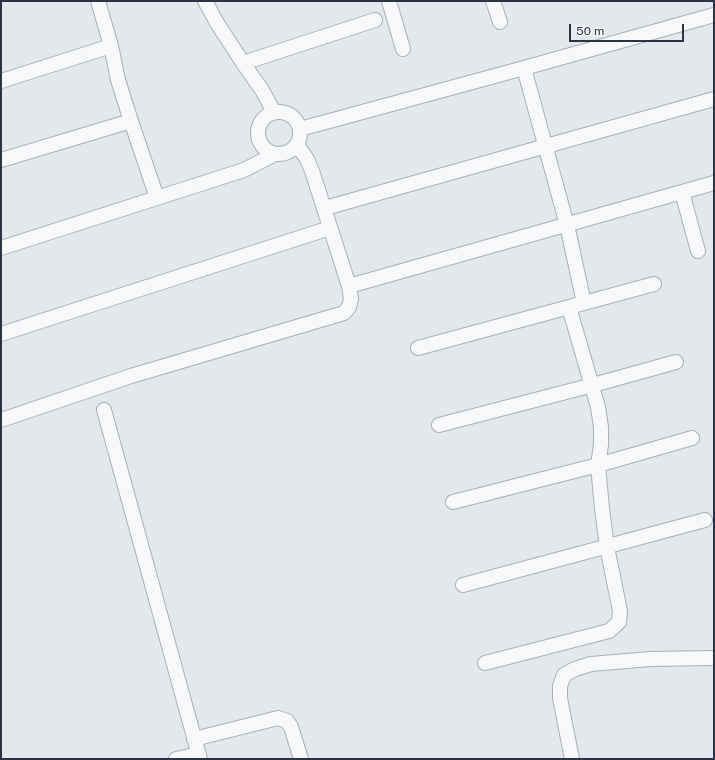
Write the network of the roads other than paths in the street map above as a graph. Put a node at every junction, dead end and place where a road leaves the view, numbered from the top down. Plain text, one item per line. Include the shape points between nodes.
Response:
1 (98, 1) edge
2 (205, 1) edge
3 (389, 1) edge
4 (493, 1) edge
5 (714, 15) edge
6 (375, 20) dead end
7 (500, 22) dead end
8 (111, 46) junction
9 (403, 49) dead end
10 (243, 63) junction
11 (524, 68) junction
12 (1, 82) edge
13 (714, 99) edge
14 (274, 112) junction
15 (131, 121) junction
16 (300, 129) junction
17 (297, 145) junction
18 (546, 147) junction
19 (275, 154) junction
20 (1, 160) edge
21 (714, 183) edge
22 (682, 192) junction
23 (157, 198) junction
24 (325, 208) junction
25 (566, 224) junction
26 (330, 228) junction
27 (1, 248) edge
28 (698, 251) dead end
29 (654, 284) dead end
30 (349, 286) junction
31 (584, 303) junction
32 (569, 307) junction
33 (1, 334) edge
34 (418, 348) dead end
35 (676, 362) dead end
36 (593, 385) junction
37 (104, 410) dead end
38 (1, 420) edge
39 (439, 425) dead end
40 (692, 438) dead end
41 (598, 465) junction
42 (453, 502) dead end
43 (705, 520) dead end
44 (607, 547) junction
45 (463, 585) dead end
46 (714, 658) edge
47 (485, 663) dead end
48 (194, 739) junction
49 (199, 756) edge
50 (176, 759) edge
51 (301, 759) edge
52 (572, 759) edge

1 - 8 street
2 - 10 street
3 - 9 street
4 - 7 street
5 - 11 street
6 - 10 street
8 - 12 street
8 - 15 street
10 - 14 street
11 - 16 street
11 - 18 street
13 - 18 street
14 - 16 street via 291,115
14 - 19 street via 261,121 258,137 267,151
15 - 20 street
15 - 23 street
16 - 17 street
17 - 19 street via 291,151
17 - 24 street via 307,158
18 - 24 street
18 - 25 street
19 - 23 street via 244,170
21 - 22 street
22 - 25 street
22 - 28 street
23 - 27 street
24 - 26 street
25 - 30 street
25 - 31 street
26 - 30 street
26 - 33 street
29 - 31 street
30 - 38 street via 351,299 344,313 131,376
31 - 32 street
32 - 34 street
32 - 36 street
35 - 36 street
36 - 39 street
36 - 41 street via 601,427
37 - 48 street
40 - 41 street
41 - 42 street
41 - 44 street
43 - 44 street
44 - 45 street
44 - 47 street via 620,611 619,622 615,627 609,631
46 - 52 street via 650,659 591,664 564,675 560,686 560,698
48 - 49 street
48 - 51 street via 278,718 287,721 291,727
49 - 50 street

